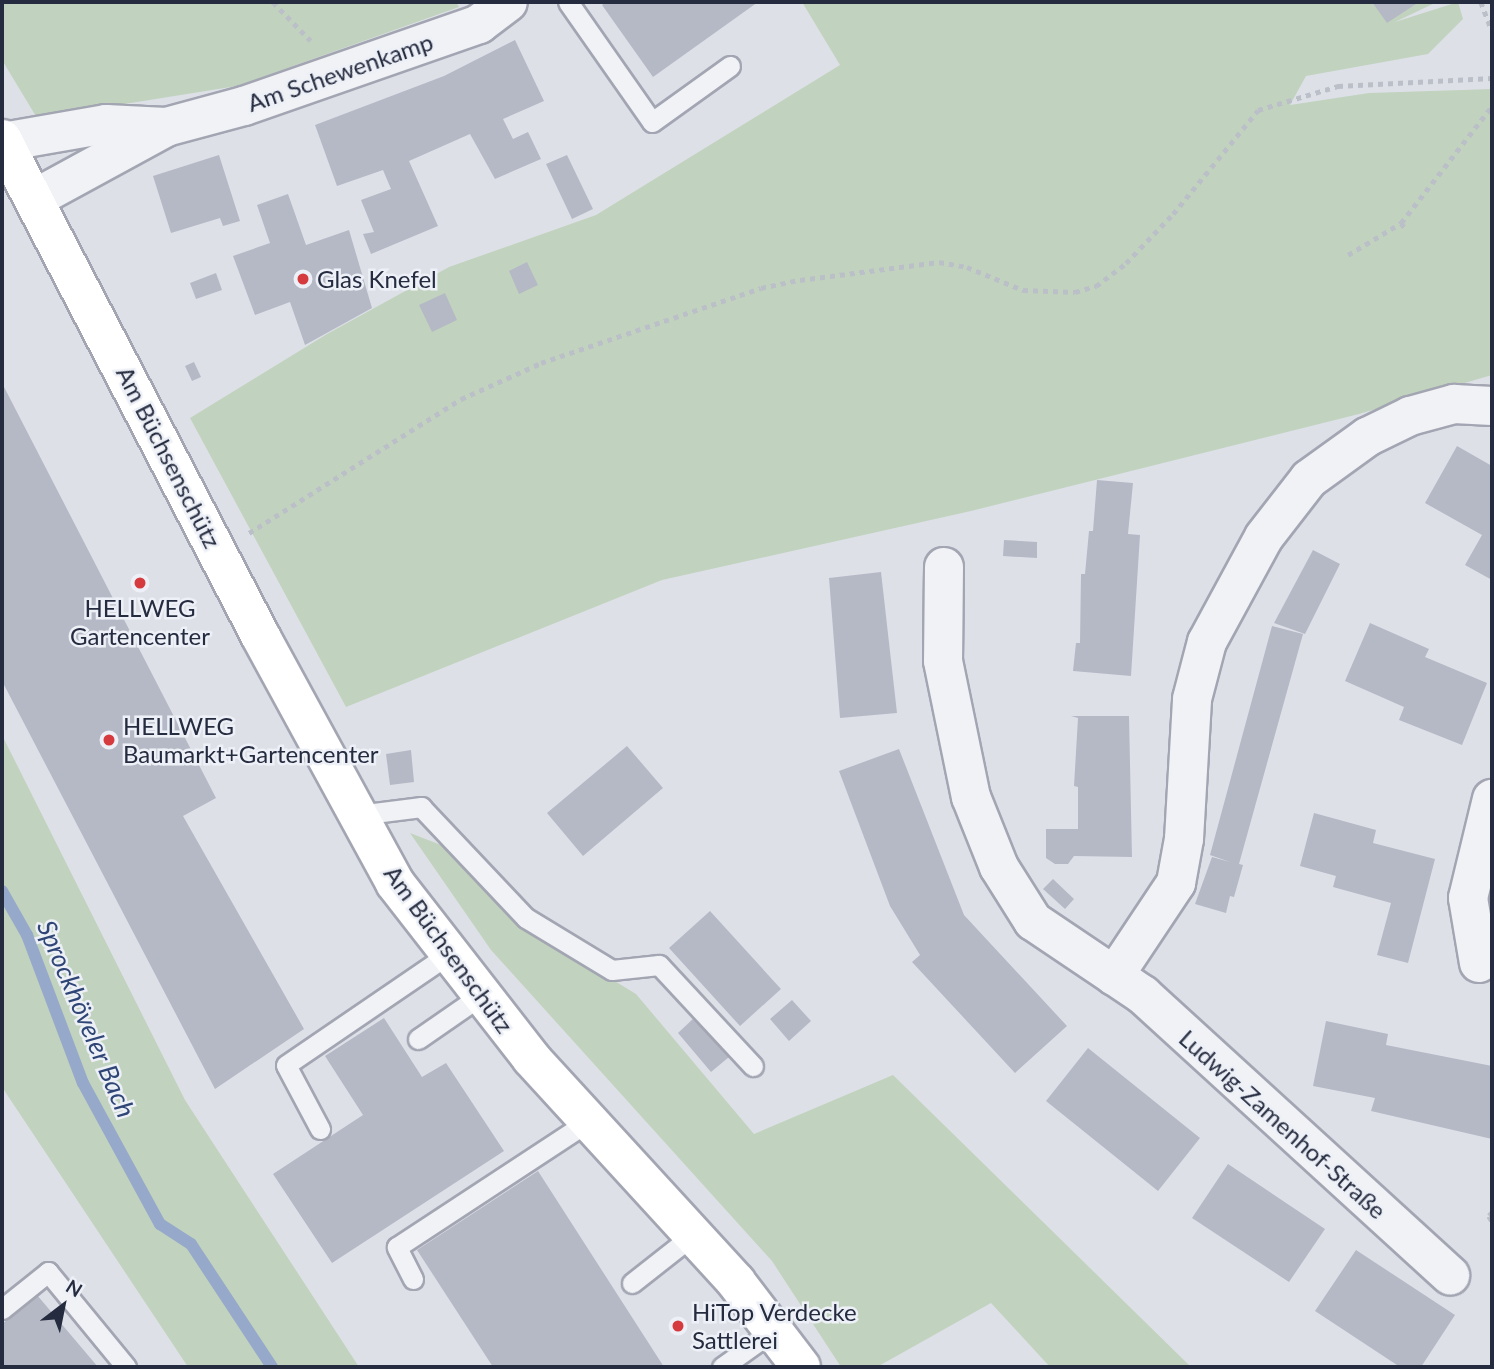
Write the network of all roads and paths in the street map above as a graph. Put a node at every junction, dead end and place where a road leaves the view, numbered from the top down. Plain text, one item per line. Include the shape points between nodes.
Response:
1 (273, 2) edge
2 (568, 2) edge
3 (1481, 2) edge
4 (485, 9) edge
5 (1492, 30) edge
6 (730, 66) dead end
7 (341, 71) junction
8 (1492, 78) edge
9 (1492, 106) edge
10 (166, 127) junction
11 (2, 141) edge
12 (34, 199) junction
13 (1401, 223) junction
14 (1406, 229) dead end
15 (1348, 255) dead end
16 (1492, 406) edge
17 (215, 547) junction
18 (944, 567) dead end
19 (1492, 799) edge
20 (358, 815) junction
21 (447, 955) junction
22 (1479, 963) dead end
23 (1114, 976) junction
24 (480, 996) junction
25 (418, 1040) dead end
26 (754, 1066) dead end
27 (589, 1121) junction
28 (320, 1129) dead end
29 (693, 1236) junction
30 (1450, 1275) dead end
31 (413, 1279) dead end
32 (632, 1283) dead end
33 (2, 1309) edge
34 (774, 1330) junction
35 (126, 1367) edge
36 (722, 1367) edge
37 (800, 1367) edge

1 - 7 path
2 - 6 lane via 652,122
3 - 5 path
4 - 7 street, Am Schewenkamp
7 - 10 street, Am Schewenkamp via 244,106
8 - 17 path via 1338,86 1258,110 1173,214 1126,263 1096,286 1061,292 1023,290 967,267 939,262 800,280 761,288 541,363 461,398 255,530
9 - 13 path
10 - 11 street, Am Schewenkamp via 106,124
10 - 12 street, Am Schewenkamp
11 - 12 street, Am Büchsenschütz
12 - 17 street, Am Büchsenschütz
13 - 14 path
13 - 15 path
16 - 23 street via 1454,404 1410,416 1367,437 1309,480 1264,537 1218,614 1192,699 1184,839 1176,883
17 - 20 street, Am Büchsenschütz
18 - 23 street, Ludwig-Zamenhof-Straße via 943,661 961,757 985,837 1033,921
19 - 22 street via 1468,898
20 - 21 street, Am Büchsenschütz via 396,883
20 - 26 lane via 421,807 526,918 612,970 659,965
21 - 24 street, Am Büchsenschütz
21 - 28 lane via 286,1065
23 - 30 street, Ludwig-Zamenhof-Straße via 1143,995
24 - 25 lane
24 - 27 street, Am Büchsenschütz
27 - 29 street, Am Büchsenschütz
27 - 31 lane via 397,1247
29 - 32 lane
29 - 34 street, Am Büchsenschütz
33 - 35 lane via 47,1272
34 - 36 lane
34 - 37 street, Am Büchsenschütz

